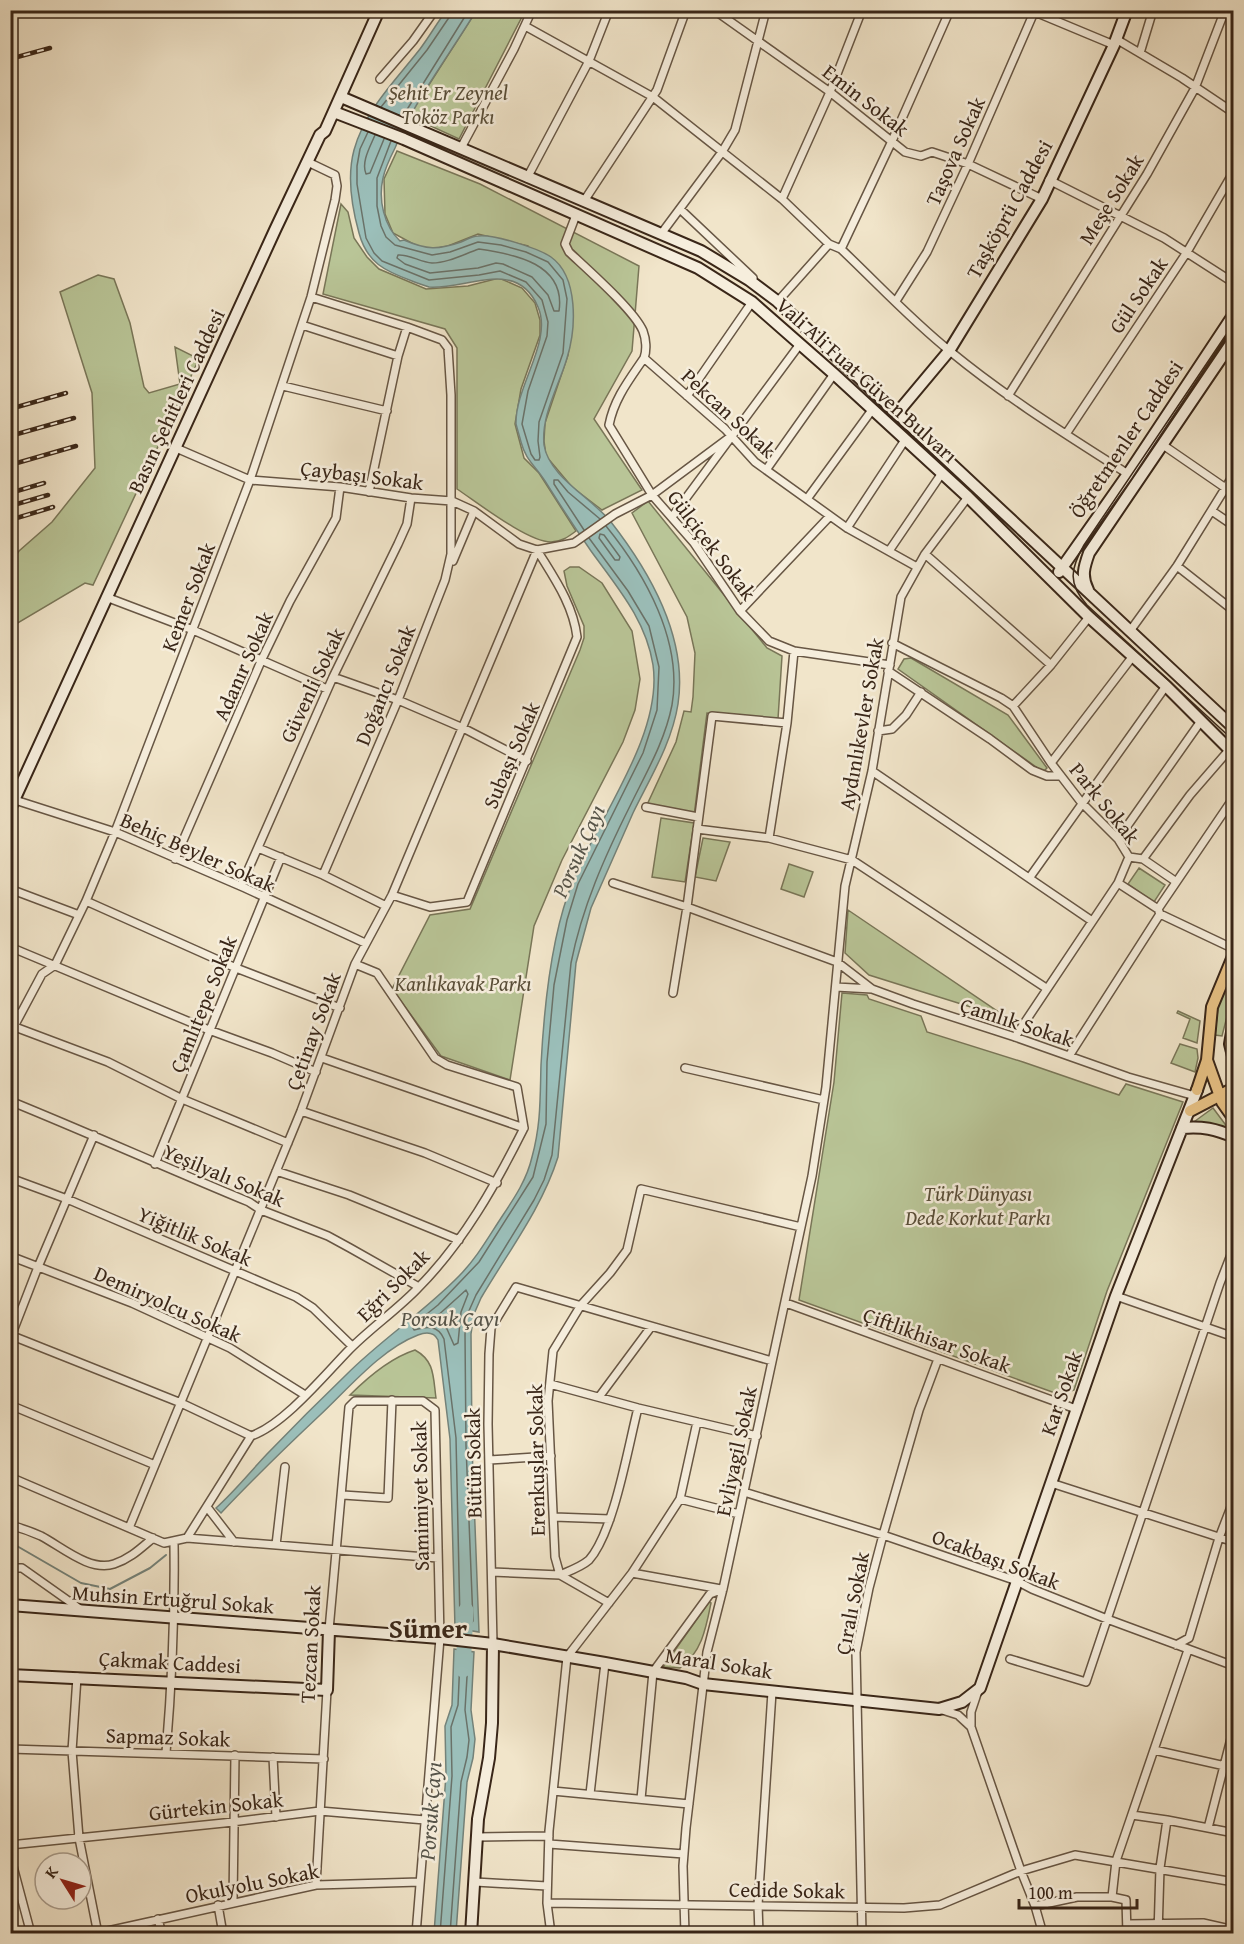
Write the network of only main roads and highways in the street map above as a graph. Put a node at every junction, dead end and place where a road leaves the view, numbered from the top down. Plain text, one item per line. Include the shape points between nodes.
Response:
1 (379, 10) edge
2 (1127, 10) edge
3 (341, 97) junction
4 (334, 112) junction
5 (325, 130) junction
6 (289, 201) junction
7 (1233, 314) edge
8 (1233, 339) edge
9 (898, 412) junction
10 (1086, 562) junction
11 (1059, 572) junction
12 (1045, 573) junction
13 (1070, 576) junction
14 (1060, 588) junction
15 (1091, 596) junction
16 (1233, 728) edge
17 (1231, 752) edge
18 (13, 804) edge
19 (1233, 954) edge
20 (1233, 1021) edge
21 (1230, 1044) junction
22 (1208, 1046) junction
23 (1208, 1060) junction
24 (1233, 1060) edge
25 (1233, 1088) edge
26 (1220, 1095) junction
27 (1190, 1111) junction
28 (1233, 1119) edge
29 (1182, 1128) junction
30 (1233, 1137) edge
31 (10, 1605) edge
32 (329, 1630) junction
33 (477, 1643) joint
34 (493, 1644) junction
35 (10, 1675) edge
36 (327, 1690) joint
37 (939, 1709) joint
38 (471, 1934) edge

1 - 3 main road, Basın Şehitleri Caddesi
2 - 9 main road, Taşköprü Caddesi via 1042,199 949,351
3 - 4 main road, Basın Şehitleri Caddesi
3 - 9 main road, Vali Ali Fuat Güven Bulvarı via 710,256 777,301
4 - 5 main road, Basın Şehitleri Caddesi
4 - 12 main road, Vali Ali Fuat Güven Bulvarı via 698,268 752,302 968,497
5 - 6 main road, Basın Şehitleri Caddesi
5 - 6 main road via 298,192
6 - 18 main road, Basın Şehitleri Caddesi
7 - 11 main road, Öğretmenler Caddesi
8 - 10 main road, Öğretmenler Caddesi
9 - 11 main road, Vali Ali Fuat Güven Bulvarı
10 - 13 main road
10 - 15 main road via 1084,582
11 - 12 main road
11 - 13 main road, Vali Ali Fuat Güven Bulvarı
11 - 14 main road
12 - 14 main road, Vali Ali Fuat Güven Bulvarı
13 - 15 main road, Vali Ali Fuat Güven Bulvarı
14 - 17 main road, Vali Ali Fuat Güven Bulvarı
15 - 16 main road, Vali Ali Fuat Güven Bulvarı
19 - 22 main road via 1212,1007
20 - 21 main road
21 - 22 main road
21 - 24 main road
22 - 23 main road
23 - 26 main road
23 - 27 main road, Kar Sokak
25 - 26 main road
26 - 27 main road
26 - 28 main road
27 - 29 main road, Kar Sokak
29 - 30 main road via 1198,1126
29 - 37 main road, Kar Sokak via 1116,1296 980,1688 962,1702
31 - 32 main road, Muhsin Ertuğrul Sokak
32 - 33 main road, Muhsin Ertuğrul Sokak
32 - 36 main road, Tezcan Sokak
33 - 34 main road, Maral Sokak
34 - 37 main road, Maral Sokak via 703,1684
34 - 38 main road via 489,1758 478,1819
35 - 36 main road, Çakmak Caddesi

